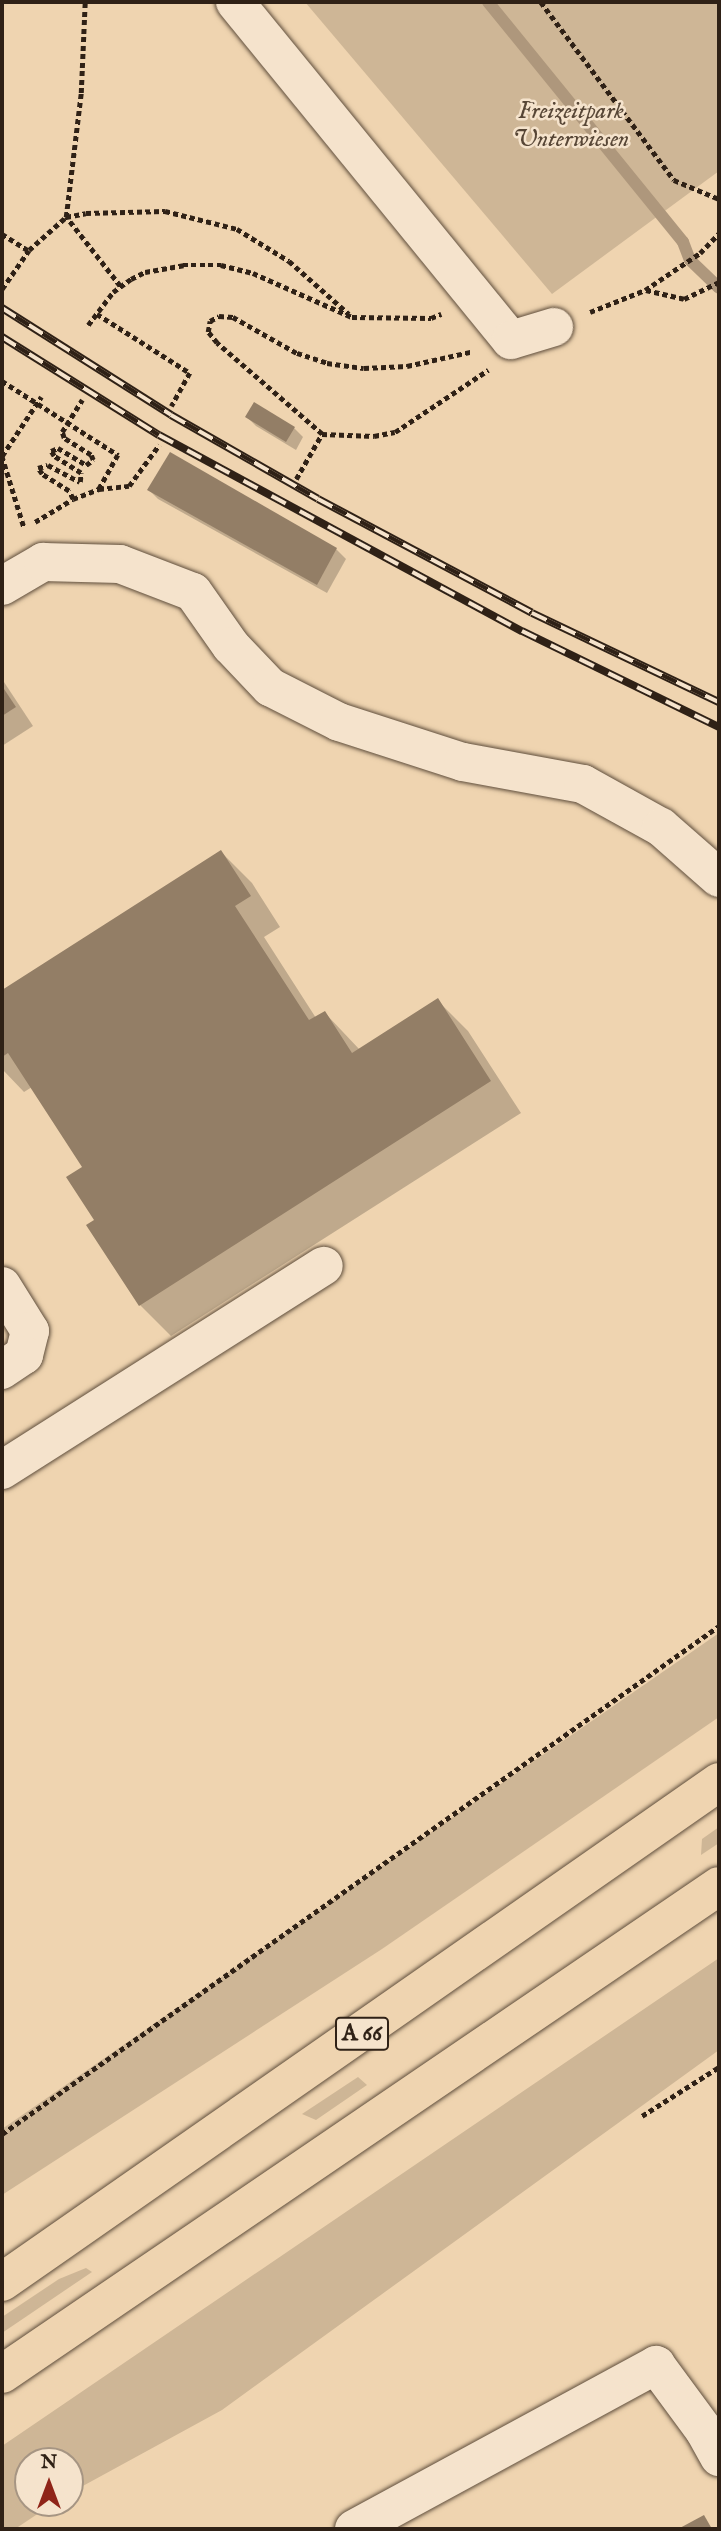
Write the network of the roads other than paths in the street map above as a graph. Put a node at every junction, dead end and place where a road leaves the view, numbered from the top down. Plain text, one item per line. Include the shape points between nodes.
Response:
1 (235, 2) edge
2 (554, 327) road end
3 (2, 586) edge
4 (719, 878) edge
5 (324, 1266) dead end
6 (2, 1286) edge
7 (2, 1370) edge
8 (2, 1470) edge
9 (719, 1782) edge
10 (719, 1886) edge
11 (2, 2282) edge
12 (2, 2374) edge
13 (719, 2457) edge
14 (354, 2529) edge

1 - 2 street via 480,302 495,345
3 - 4 street via 43,562 120,564 193,592 231,646 271,687 339,722 463,762 583,784 661,827
5 - 8 street
6 - 7 street via 30,1331 24,1355
9 - 11 highway, A 66
10 - 12 highway
13 - 14 street via 656,2365

